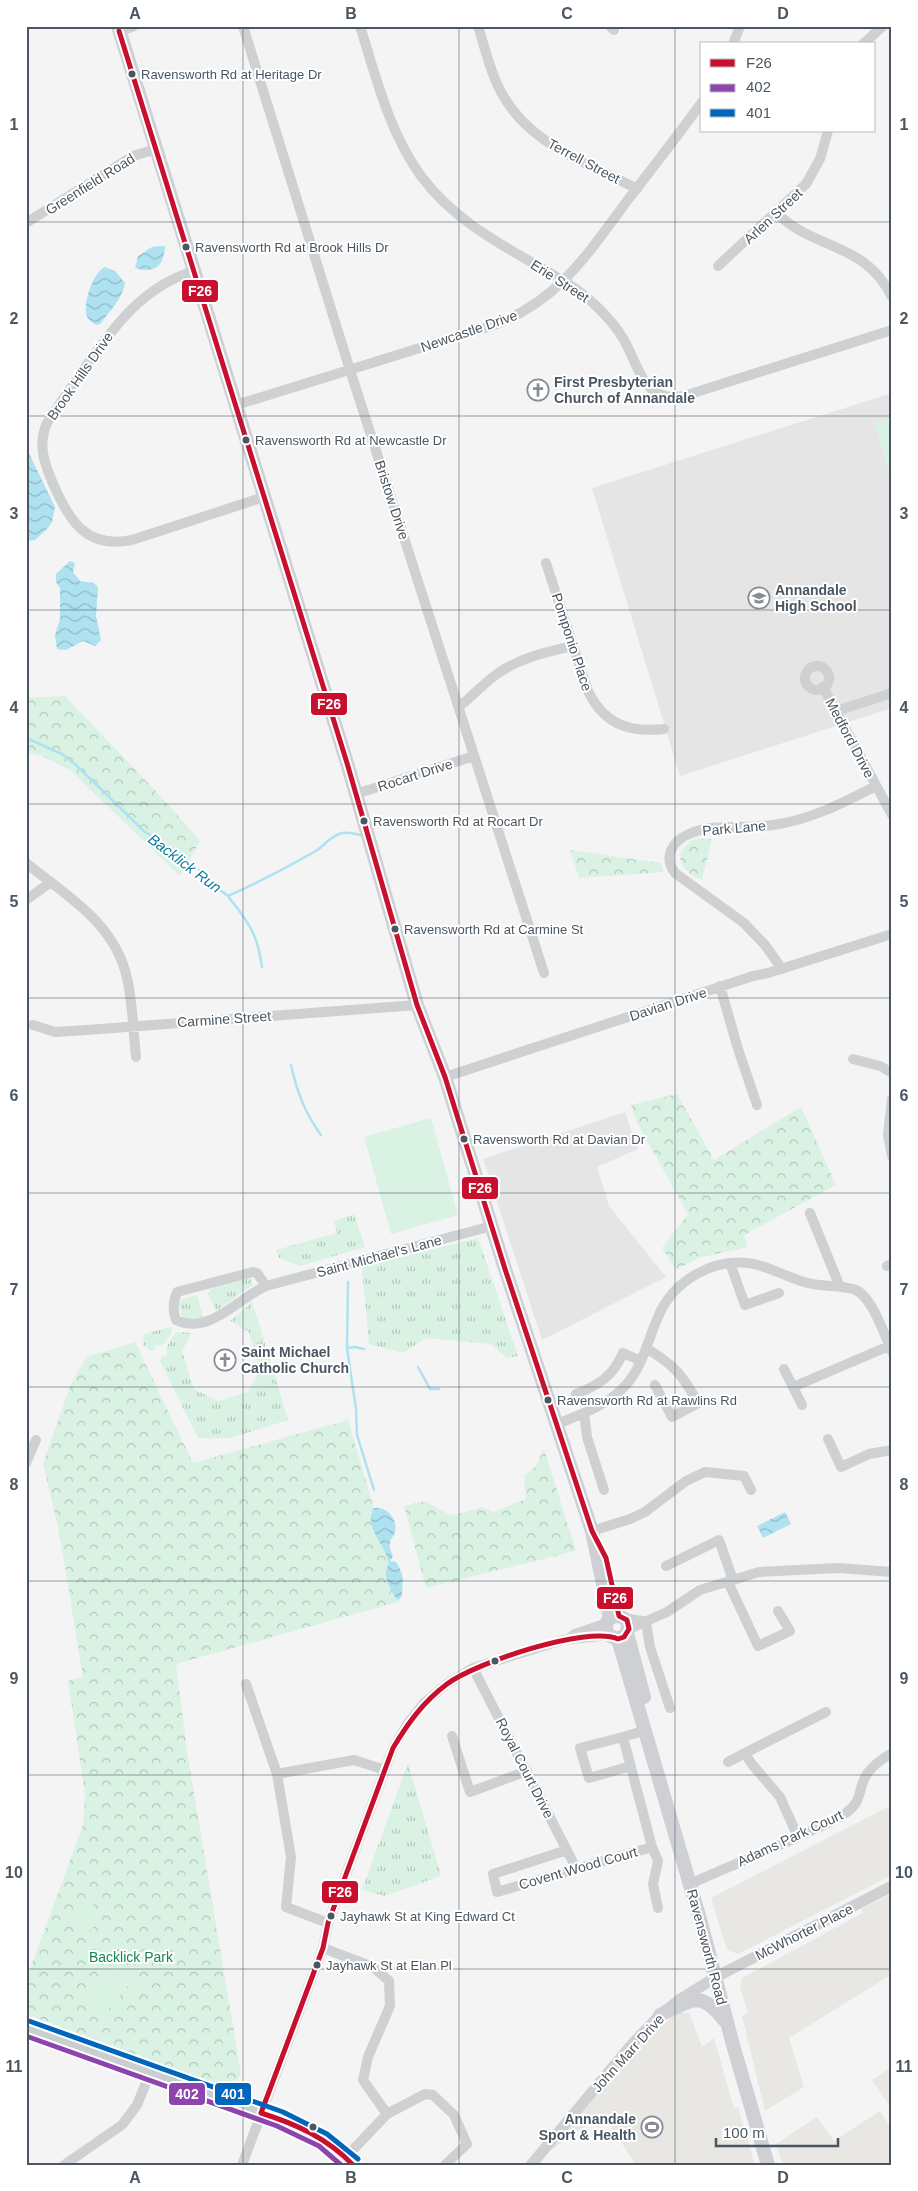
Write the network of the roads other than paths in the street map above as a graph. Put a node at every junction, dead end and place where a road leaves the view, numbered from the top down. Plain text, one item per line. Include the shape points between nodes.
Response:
1 (133, 26) edge
2 (243, 26) edge
3 (360, 26) edge
4 (478, 26) edge
5 (740, 26) edge
6 (884, 26) edge
7 (118, 28) edge
8 (734, 42) edge
9 (865, 42) edge
10 (700, 105) edge
11 (828, 132) edge
12 (156, 149) junction
13 (637, 189) junction
14 (777, 213) junction
15 (26, 223) edge
16 (718, 266) dead end
17 (194, 271) junction
18 (564, 282) junction
19 (892, 297) edge
20 (892, 330) edge
21 (350, 370) junction
22 (236, 405) junction
23 (264, 497) junction
24 (546, 562) dead end
25 (573, 646) junction
26 (823, 688) dead end
27 (892, 693) edge
28 (459, 708) junction
29 (836, 711) junction
30 (664, 729) dead end
31 (474, 756) junction
32 (876, 786) junction
33 (356, 794) junction
34 (892, 815) edge
35 (26, 863) edge
36 (51, 882) junction
37 (26, 900) edge
38 (892, 934) edge
39 (782, 969) junction
40 (544, 972) dead end
41 (720, 986) junction
42 (417, 1005) junction
43 (33, 1025) dead end
44 (132, 1026) junction
45 (136, 1058) dead end
46 (853, 1059) dead end
47 (892, 1073) edge
48 (445, 1077) junction
49 (892, 1099) edge
50 (757, 1105) dead end
51 (892, 1156) edge
52 (810, 1213) dead end
53 (492, 1226) junction
54 (730, 1263) junction
55 (266, 1286) junction
56 (840, 1287) junction
57 (779, 1293) dead end
58 (646, 1348) junction
59 (890, 1349) edge
60 (641, 1361) junction
61 (784, 1368) dead end
62 (655, 1385) dead end
63 (793, 1387) junction
64 (576, 1394) dead end
65 (802, 1405) dead end
66 (584, 1413) junction
67 (557, 1424) junction
68 (828, 1439) dead end
69 (36, 1440) dead end
70 (892, 1450) edge
71 (26, 1463) edge
72 (604, 1490) dead end
73 (752, 1490) dead end
74 (592, 1531) junction
75 (666, 1566) dead end
76 (892, 1572) edge
77 (731, 1581) junction
78 (778, 1611) dead end
79 (646, 1622) junction
80 (618, 1626) junction
81 (473, 1668) junction
82 (246, 1684) dead end
83 (670, 1708) dead end
84 (826, 1712) dead end
85 (644, 1731) junction
86 (452, 1736) dead end
87 (623, 1737) junction
88 (745, 1753) junction
89 (892, 1754) edge
90 (728, 1762) dead end
91 (631, 1766) junction
92 (385, 1770) junction
93 (527, 1771) junction
94 (277, 1774) junction
95 (798, 1837) junction
96 (652, 1846) junction
97 (567, 1850) junction
98 (576, 1868) junction
99 (690, 1884) junction
100 (892, 1886) edge
101 (658, 1908) dead end
102 (328, 1923) junction
103 (323, 1948) junction
104 (716, 1977) junction
105 (660, 2015) junction
106 (728, 2024) junction
107 (26, 2028) edge
108 (150, 2073) junction
109 (261, 2113) junction
110 (387, 2114) junction
111 (349, 2161) edge
112 (64, 2165) edge
113 (242, 2165) edge
114 (444, 2165) edge
115 (531, 2165) edge
116 (768, 2165) edge

1 - 7 street
2 - 21 street, Bristow Drive
3 - 18 street, Erie Street via 390,117 401,144 421,176 465,221
4 - 13 street, Terrell Street via 495,80 521,120 558,150
5 - 8 street
6 - 9 street
7 - 12 main road, Ravensworth Road
10 - 13 street, Newcastle Drive
11 - 14 street, Arlen Street via 814,172
12 - 15 street, Greenfield Road via 133,156
12 - 17 main road, Ravensworth Road
13 - 18 street, Newcastle Drive
14 - 16 street, Arlen Street
14 - 19 street via 794,227 863,261 883,281
17 - 22 main road, Ravensworth Road
17 - 23 street, Brook Hills Drive via 169,280 144,296 116,325 47,423 41,441 43,458 73,522 91,536 112,542 132,540
18 - 20 street, Erie Street via 606,315 623,338 646,384 668,397 687,395
18 - 21 street, Newcastle Drive via 541,301 508,319
21 - 22 street, Newcastle Drive
21 - 28 street, Bristow Drive
22 - 23 main road, Ravensworth Road
23 - 33 main road, Ravensworth Road
24 - 25 street, Pomponio Place
25 - 28 street via 511,666 497,674
25 - 30 street, Pomponio Place via 588,692 606,716 636,730
26 - 29 street, Medford Drive
27 - 29 street
28 - 31 street, Bristow Drive
29 - 32 street, Medford Drive
31 - 33 street, Rocart Drive
31 - 40 street, Bristow Drive
32 - 34 street, Medford Drive
32 - 39 street, Park Lane via 812,816 775,825 698,831 679,839 671,849 670,862 675,873 744,923
33 - 42 main road, Ravensworth Road
35 - 36 street
36 - 37 street
36 - 44 street via 93,916 113,940 128,980
38 - 39 street, Davian Drive
39 - 41 street, Davian Drive
41 - 48 street, Davian Drive
41 - 50 street
42 - 44 street, Carmine Street
42 - 48 main road, Ravensworth Road
43 - 44 street, Carmine Street via 55,1032
44 - 45 street
46 - 47 street via 880,1066
48 - 53 main road, Ravensworth Road
49 - 51 street via 888,1135
52 - 56 street
53 - 55 street, Saint Michael's Lane
53 - 67 main road, Ravensworth Road
54 - 56 street via 754,1264 814,1285
54 - 57 street via 746,1305
54 - 58 street via 702,1270 683,1282 662,1307
55 - 55 street, Saint Michael's Lane via 253,1272 177,1292 174,1316 184,1323 209,1320
56 - 59 street via 859,1291 872,1308
58 - 60 street
58 - 62 street via 673,1365 698,1403 672,1417
59 - 63 street
60 - 64 street via 623,1353 608,1377 595,1387
60 - 66 street via 618,1393
61 - 63 street
63 - 65 street
66 - 67 street
66 - 72 street via 587,1437
67 - 74 main road, Ravensworth Road
68 - 70 street via 841,1467 870,1454
69 - 71 street
73 - 74 street via 744,1476 705,1472 686,1481 645,1512
74 - 80 main road, Ravensworth Road via 605,1557 617,1601
75 - 77 street via 719,1540
76 - 77 street via 804,1569 759,1572
77 - 78 street via 758,1646 790,1631
77 - 79 street via 700,1590
79 - 80 street
79 - 83 street via 650,1647
80 - 81 street via 575,1634
80 - 85 main road, Ravensworth Road
81 - 92 street via 424,1703 398,1738
81 - 93 street, Royal Court Drive
82 - 94 street
84 - 88 street
85 - 87 street
85 - 99 main road, Ravensworth Road
86 - 93 street via 470,1792
87 - 91 street, Covent Wood Court
87 - 91 street via 580,1748 589,1778
88 - 90 street
88 - 95 street via 780,1797
89 - 95 street, Adams Park Court via 870,1769 852,1808
91 - 96 street, Covent Wood Court
92 - 94 street via 354,1760
92 - 102 street
93 - 97 street, Royal Court Drive
94 - 102 street via 291,1857 286,1907
95 - 99 street, Adams Park Court
96 - 98 street, Covent Wood Court
96 - 101 street via 658,1861 653,1884
97 - 98 street, Royal Court Drive
97 - 98 street, Covent Wood Court via 493,1874 497,1892
99 - 104 main road, Ravensworth Road
100 - 104 street, McWhorter Place
102 - 103 street
103 - 109 street
103 - 110 street via 373,1967 389,1981 390,2006 368,2057 363,2080
104 - 105 street, John Marr Drive
104 - 106 main road, Ravensworth Road
105 - 106 main road via 689,2001 699,2000 712,2005
105 - 115 street, John Marr Drive
106 - 116 main road, Ravensworth Road
107 - 108 main road
108 - 109 main road
108 - 112 street via 137,2105 122,2125
109 - 111 main road via 307,2131
109 - 113 street
110 - 111 street
110 - 114 street via 425,2094 433,2094 454,2115 467,2144

